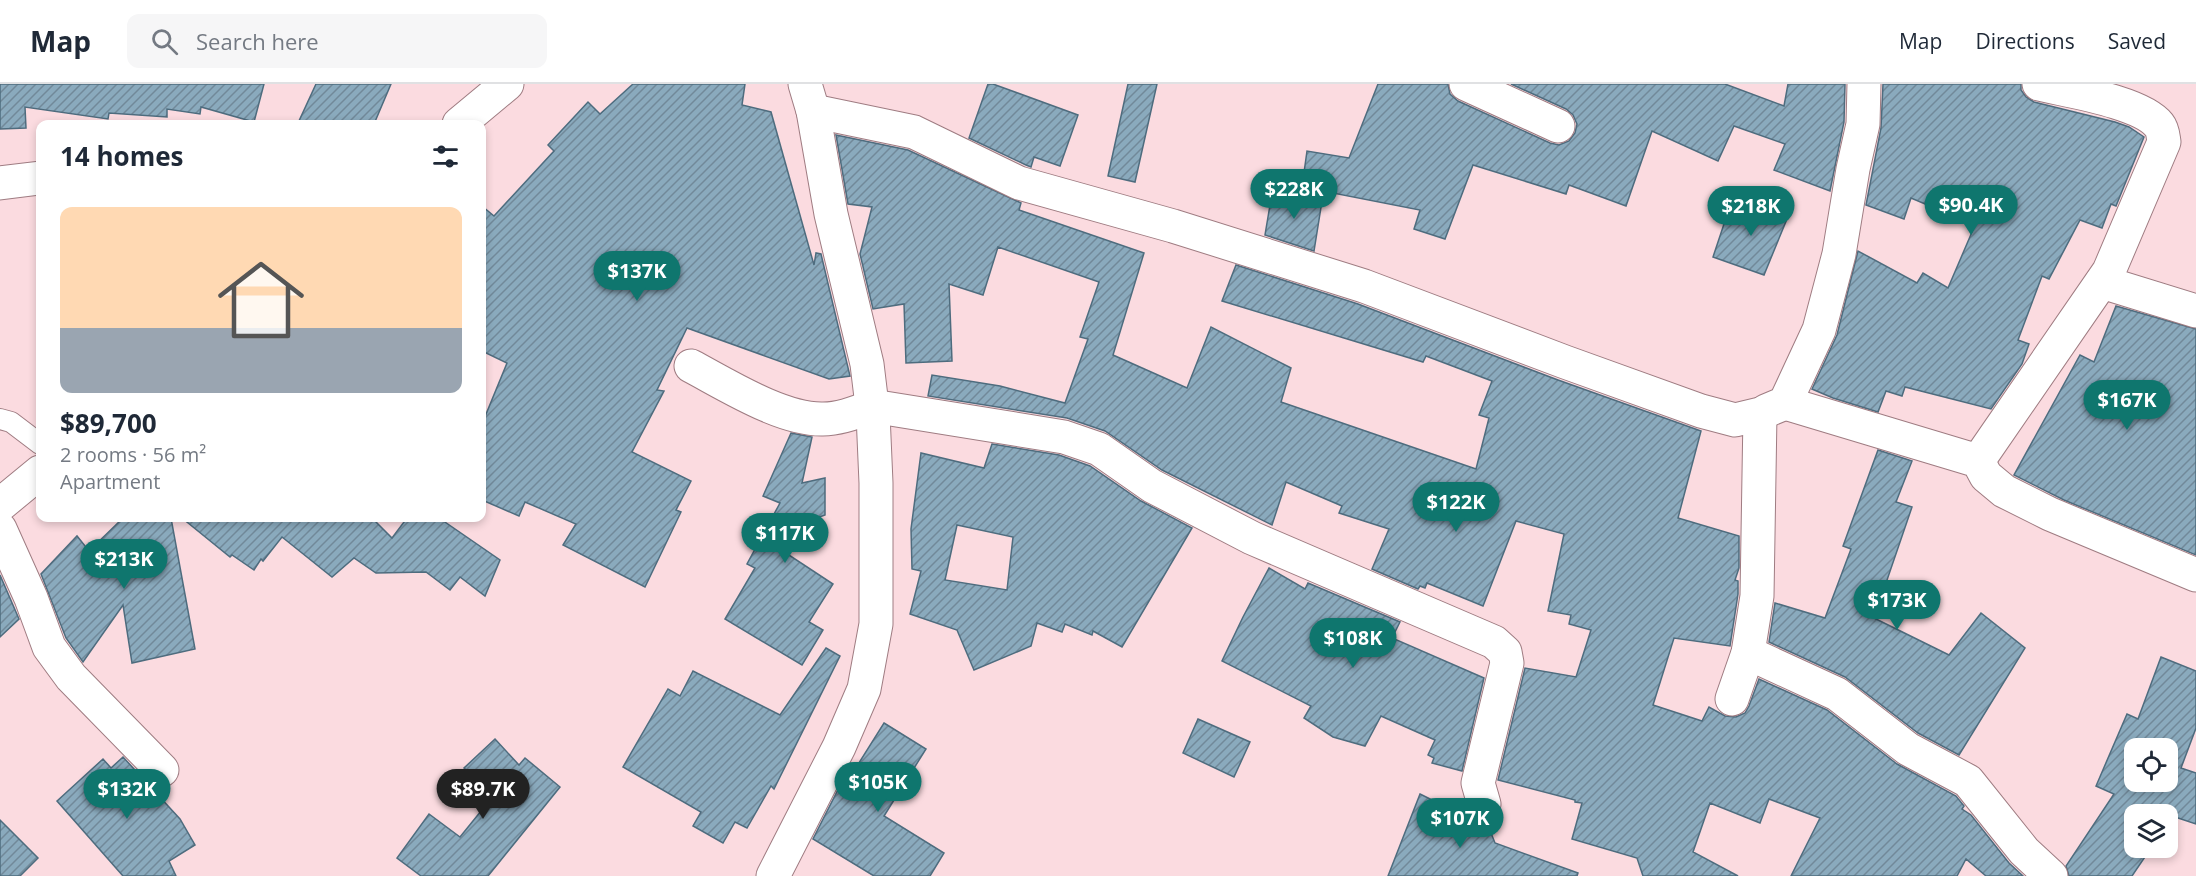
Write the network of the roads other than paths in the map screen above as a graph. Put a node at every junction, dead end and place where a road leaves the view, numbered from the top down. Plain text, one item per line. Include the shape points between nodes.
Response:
1 (507, 84) edge
2 (1466, 84) edge
3 (1864, 84) edge
4 (2039, 84) edge
5 (809, 98) edge
6 (464, 120) edge
7 (1558, 126) dead end
8 (36, 178) edge
9 (0, 183) edge
10 (2102, 282) junction
11 (2196, 311) edge
12 (691, 366) dead end
13 (872, 406) junction
14 (1773, 409) junction
15 (0, 419) edge
16 (36, 441) edge
17 (1978, 461) junction
18 (36, 475) edge
19 (0, 505) edge
20 (0, 529) edge
21 (2196, 575) edge
22 (1748, 652) junction
23 (1732, 699) dead end
24 (162, 770) dead end
25 (1484, 804) dead end
26 (773, 876) edge
27 (2051, 876) edge

1 - 6 street
2 - 7 street
3 - 14 street via 1863,124 1839,254 1819,330
4 - 10 street via 2120,102 2158,124 2163,134 2164,142
5 - 13 street via 831,214 867,364
5 - 14 street via 914,132 1019,183 1364,286 1701,411 1735,420
8 - 9 street
10 - 11 street
10 - 17 street
12 - 13 street via 786,412 822,419 853,415
13 - 25 street via 1064,437 1099,449 1152,486 1252,538 1494,642 1505,652 1507,663 1478,783
13 - 26 street via 876,624 864,689
14 - 17 street
14 - 22 street via 1757,596
15 - 16 lane via 11,422
17 - 21 street via 1986,476 2004,491
18 - 19 street
20 - 24 street via 49,647 71,677
22 - 23 street
22 - 27 street via 1837,694 1908,749 1968,781 2024,851

